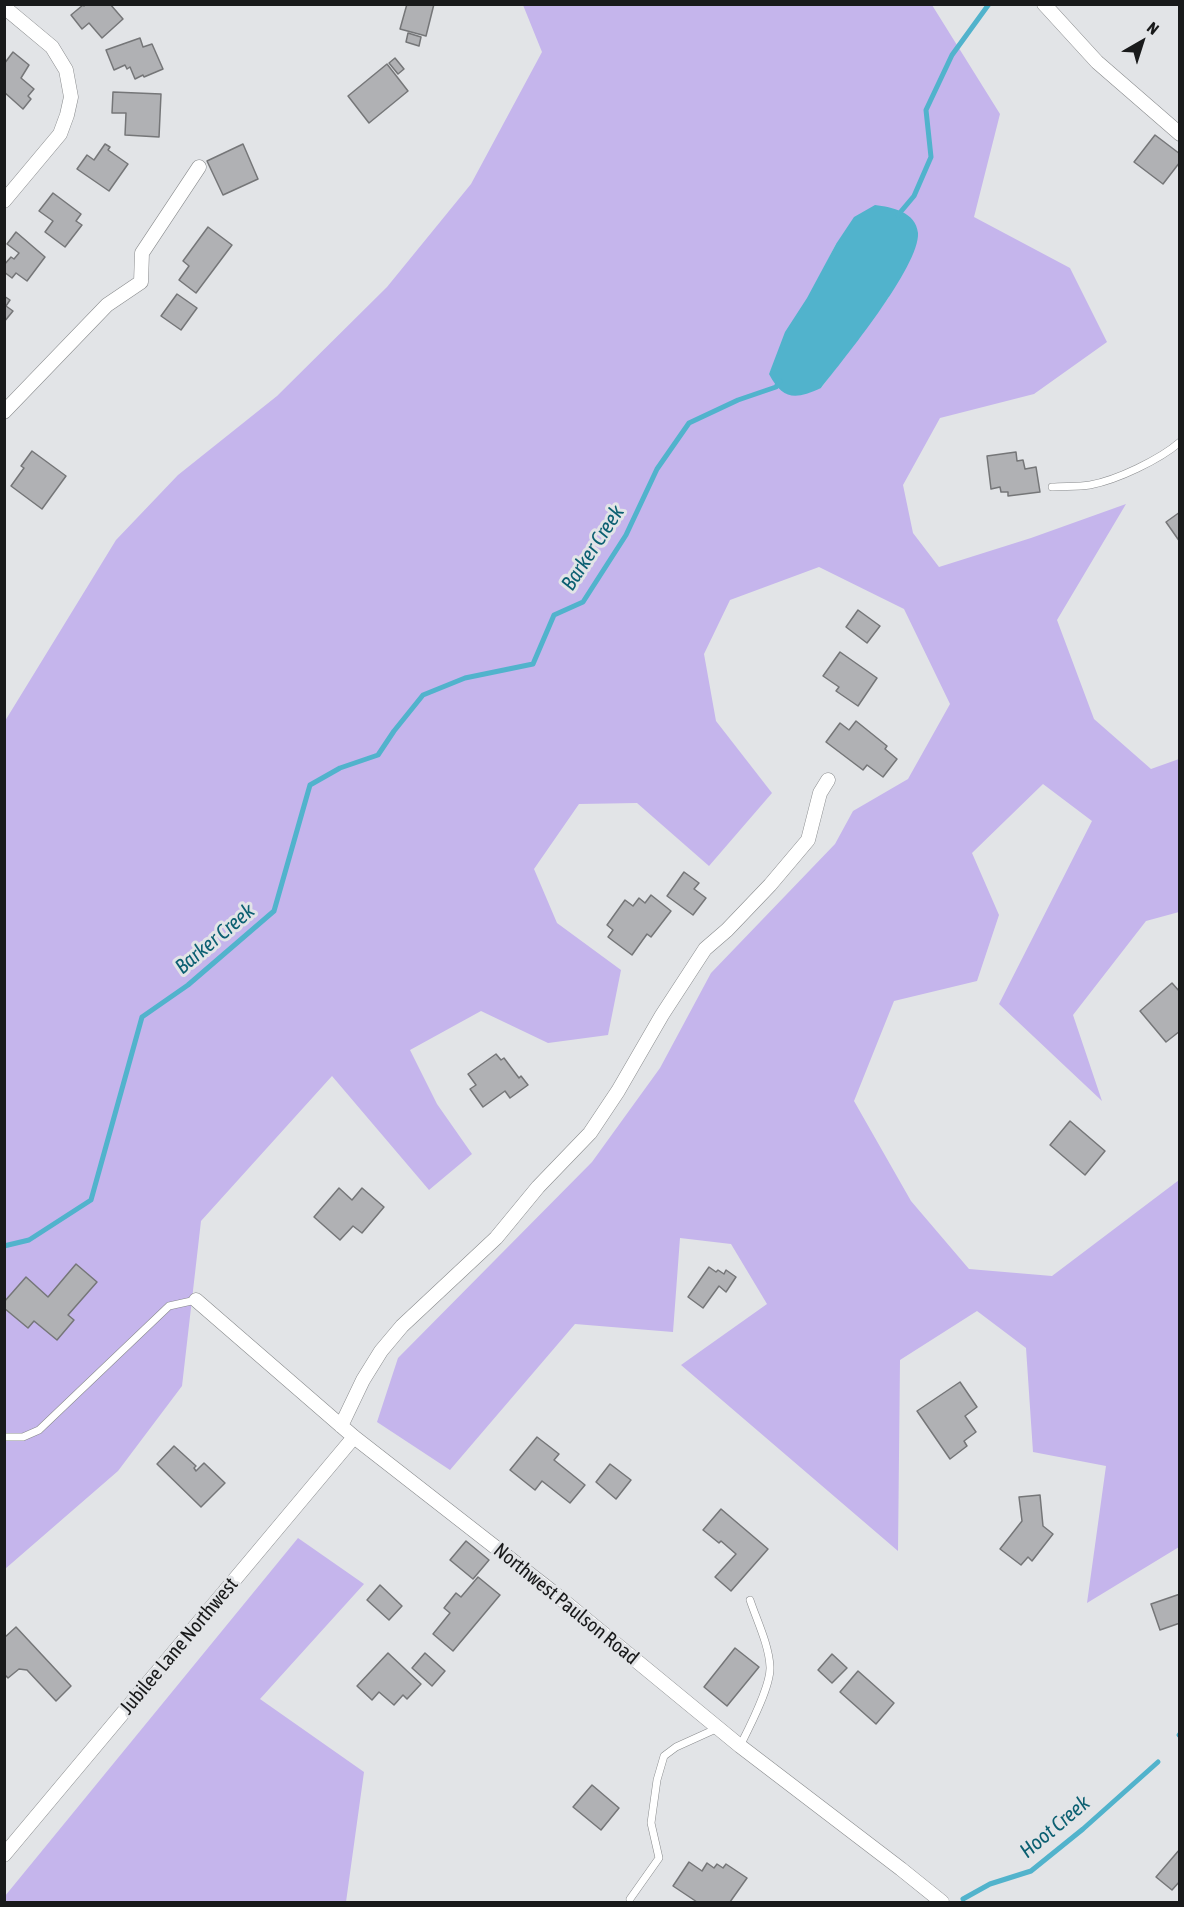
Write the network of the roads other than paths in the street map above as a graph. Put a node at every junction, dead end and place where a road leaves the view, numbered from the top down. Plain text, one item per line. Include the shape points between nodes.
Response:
1 (1044, 4) edge
2 (4, 7) edge
3 (1179, 134) edge
4 (199, 167) dead end
5 (4, 201) edge
6 (4, 412) edge
7 (1179, 442) edge
8 (1052, 488) dead end
9 (828, 780) dead end
10 (196, 1300) joint
11 (341, 1426) junction
12 (4, 1437) edge
13 (354, 1437) junction
14 (750, 1600) dead end
15 (718, 1728) junction
16 (740, 1746) junction
17 (4, 1856) edge
18 (630, 1899) dead end
19 (942, 1902) edge

1 - 3 street via 1096,62
2 - 5 street via 52,47 66,70 71,97 60,134
4 - 6 street via 142,253 141,282 107,305
7 - 8 lane via 1131,471 1091,484
9 - 11 street via 820,793 808,840 770,885 705,949 590,1132 496,1238 384,1347
10 - 11 street, Northwest Paulson Road
10 - 12 lane via 169,1306 39,1430 23,1437
11 - 13 street, Northwest Paulson Road
13 - 15 street, Northwest Paulson Road via 554,1593
13 - 17 street, Jubilee Lane Northwest
14 - 16 lane via 771,1670 760,1705
15 - 16 street, Northwest Paulson Road
15 - 18 lane via 664,1756 651,1823 659,1858
16 - 19 street, Northwest Paulson Road

